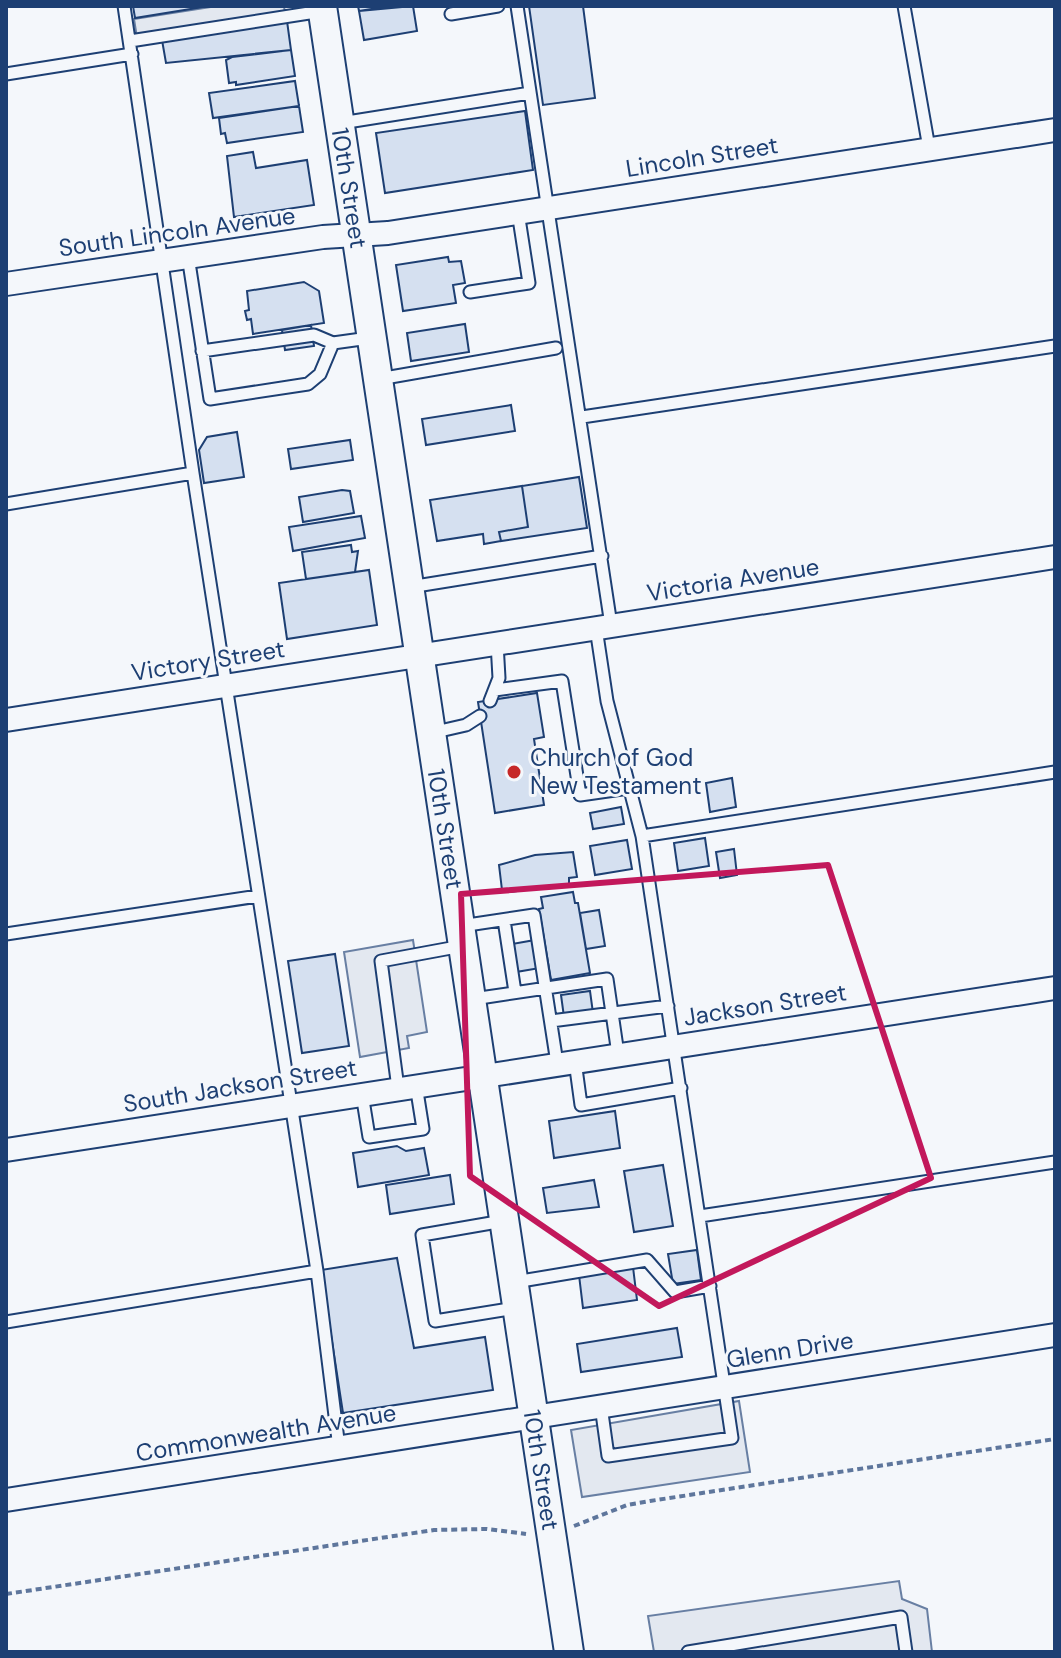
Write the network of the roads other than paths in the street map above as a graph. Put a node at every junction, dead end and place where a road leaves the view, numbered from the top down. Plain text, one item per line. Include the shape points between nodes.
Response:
1 (124, 6) edge
2 (498, 6) edge
3 (517, 6) edge
4 (904, 6) edge
5 (322, 9) edge
6 (451, 14) dead end
7 (130, 41) junction
8 (132, 54) junction
9 (6, 74) edge
10 (530, 93) junction
11 (339, 124) junction
12 (1055, 130) edge
13 (929, 148) junction
14 (548, 207) junction
15 (518, 211) junction
16 (356, 235) junction
17 (188, 256) junction
18 (163, 260) junction
19 (6, 284) edge
20 (470, 292) dead end
21 (371, 337) junction
22 (333, 343) junction
23 (1055, 346) edge
24 (556, 348) dead end
25 (202, 351) junction
26 (378, 379) junction
27 (582, 417) junction
28 (193, 473) junction
29 (6, 504) edge
30 (602, 556) junction
31 (1055, 557) edge
32 (409, 587) junction
33 (604, 626) junction
34 (497, 642) junction
35 (419, 654) junction
36 (225, 685) junction
37 (480, 716) dead end
38 (6, 720) edge
39 (431, 733) junction
40 (1055, 772) edge
41 (629, 788) junction
42 (642, 836) junction
43 (258, 896) junction
44 (504, 920) junction
45 (6, 934) edge
46 (461, 936) junction
47 (545, 988) junction
48 (1055, 988) edge
49 (515, 992) junction
50 (471, 999) junction
51 (668, 1006) junction
52 (612, 1014) junction
53 (551, 1021) junction
54 (675, 1045) junction
55 (618, 1054) junction
56 (566, 1062) junction
57 (482, 1075) junction
58 (407, 1086) junction
59 (681, 1088) junction
60 (362, 1093) junction
61 (292, 1103) junction
62 (6, 1150) edge
63 (1055, 1162) edge
64 (700, 1216) junction
65 (504, 1220) junction
66 (317, 1271) junction
67 (710, 1286) junction
68 (515, 1295) junction
69 (6, 1322) edge
70 (1055, 1335) edge
71 (725, 1387) junction
72 (601, 1406) junction
73 (533, 1416) junction
74 (339, 1448) junction
75 (6, 1500) edge
76 (569, 1652) edge
77 (688, 1652) edge
78 (906, 1652) edge

1 - 7 lane
2 - 6 lane
3 - 10 lane
4 - 13 lane
5 - 7 lane
5 - 11 street, 10th Street
7 - 8 lane
8 - 9 lane
8 - 18 lane
10 - 11 lane
10 - 14 lane
11 - 16 street, 10th Street
12 - 13 street, Lincoln Street
13 - 14 street, Lincoln Street
14 - 15 street, Lincoln Street
14 - 27 lane
15 - 16 street, Lincoln Street
15 - 20 lane via 529,283
16 - 17 street, South Lincoln Avenue
16 - 21 street, 10th Street
17 - 18 street, South Lincoln Avenue
17 - 25 lane
18 - 19 street, South Lincoln Avenue
18 - 28 lane
21 - 22 lane
21 - 26 street, 10th Street
22 - 25 lane via 314,335
22 - 25 lane via 320,374 308,384 210,399
23 - 27 lane
24 - 26 lane
26 - 32 street, 10th Street
27 - 30 lane
28 - 29 lane
28 - 36 lane
30 - 32 lane
30 - 33 lane
31 - 33 street, Victoria Avenue
32 - 35 street, 10th Street
33 - 34 street, Victoria Avenue
33 - 41 lane via 607,701
34 - 35 street, Victoria Avenue
34 - 41 lane via 499,675 492,695 562,681 580,795
35 - 36 street, Victory Street
35 - 39 street, 10th Street
36 - 38 street, Victory Street
36 - 43 lane
37 - 39 lane
39 - 46 street, 10th Street
40 - 42 lane
41 - 42 lane
42 - 51 lane
43 - 45 lane
43 - 61 lane
44 - 46 lane
44 - 47 lane via 534,915
44 - 49 lane
46 - 50 street, 10th Street
46 - 58 lane via 381,961
47 - 49 lane
47 - 52 lane via 607,979
47 - 53 lane
48 - 54 street, Jackson Street
49 - 50 lane
50 - 57 street, 10th Street
51 - 52 lane
51 - 54 lane
52 - 53 lane
52 - 55 lane
53 - 56 lane
54 - 55 street, Jackson Street
54 - 59 lane
55 - 56 street, Jackson Street
56 - 57 street, Jackson Street
56 - 59 lane via 581,1105
57 - 58 street, South Jackson Street
57 - 65 street, 10th Street
58 - 60 street, South Jackson Street
58 - 60 lane via 423,1129 369,1137
59 - 64 lane
60 - 61 street, South Jackson Street
61 - 62 street, South Jackson Street
61 - 66 lane
63 - 64 lane
64 - 67 lane
65 - 68 street, 10th Street
65 - 68 lane via 422,1235 435,1321
66 - 69 lane
66 - 74 lane
67 - 68 lane via 675,1292 647,1260
67 - 71 lane
68 - 73 street, 10th Street
70 - 71 street, Glenn Drive
71 - 72 street, Glenn Drive
71 - 72 lane via 732,1438 608,1456
72 - 73 street, Glenn Drive
73 - 74 street, Commonwealth Avenue
73 - 76 street, 10th Street
74 - 75 street, Commonwealth Avenue
77 - 78 lane via 901,1617

